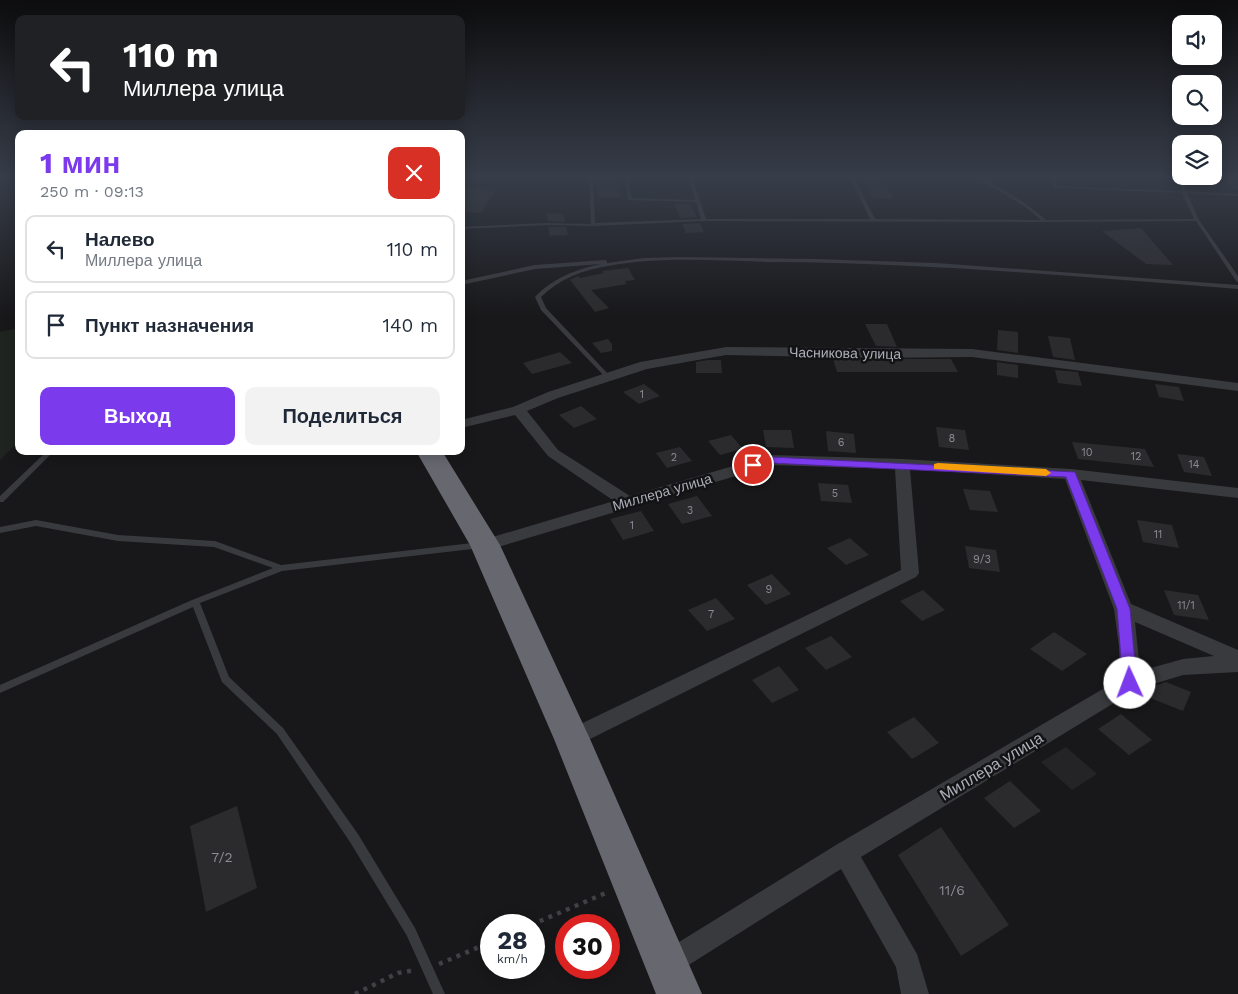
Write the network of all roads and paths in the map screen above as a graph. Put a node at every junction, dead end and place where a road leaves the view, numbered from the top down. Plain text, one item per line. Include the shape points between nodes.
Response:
1 (629, 223) edge
2 (1199, 223) edge
3 (593, 225) joint
4 (465, 228) edge
5 (626, 262) junction
6 (1238, 280) edge
7 (465, 282) edge
8 (1238, 287) edge
9 (608, 377) junction
10 (1238, 387) edge
11 (518, 410) junction
12 (465, 423) edge
13 (47, 455) edge
14 (431, 455) edge
15 (902, 464) junction
16 (1071, 474) junction
17 (1238, 493) edge
18 (0, 500) edge
19 (627, 502) junction
20 (0, 530) edge
21 (485, 545) junction
22 (281, 568) junction
23 (195, 602) junction
24 (1123, 609) junction
25 (1238, 658) edge
26 (1238, 664) edge
27 (1130, 683) junction
28 (0, 689) edge
29 (572, 739) junction
30 (845, 853) junction
31 (632, 882) junction
32 (545, 919) edge
33 (673, 979) edge
34 (440, 994) edge
35 (915, 994) edge

1 - 3 lane
2 - 6 lane
3 - 4 lane
5 - 7 lane via 535,267
5 - 8 lane via 876,262
5 - 9 lane via 572,273 549,284 538,297 542,309
9 - 10 street, Часникова улица via 645,365 726,351 972,353
9 - 11 street, Часникова улица
11 - 12 street, Часникова улица
11 - 19 street via 553,453
13 - 18 lane
14 - 21 highway
15 - 16 street, Миллера улица
15 - 19 street, Миллера улица via 771,460
15 - 29 street via 910,572
16 - 17 street, Миллера улица
16 - 24 street
19 - 21 street, Миллера улица
20 - 22 lane via 36,523 118,538 215,544
21 - 22 lane
21 - 29 highway
22 - 23 lane
23 - 28 lane
23 - 34 lane via 225,679 280,731 354,838 411,932
24 - 25 street
24 - 27 street
26 - 27 street via 1184,666 1156,672
27 - 30 street, Миллера улица
29 - 31 highway
30 - 33 street, Миллера улица
30 - 35 street via 908,963
31 - 32 path
31 - 33 highway

